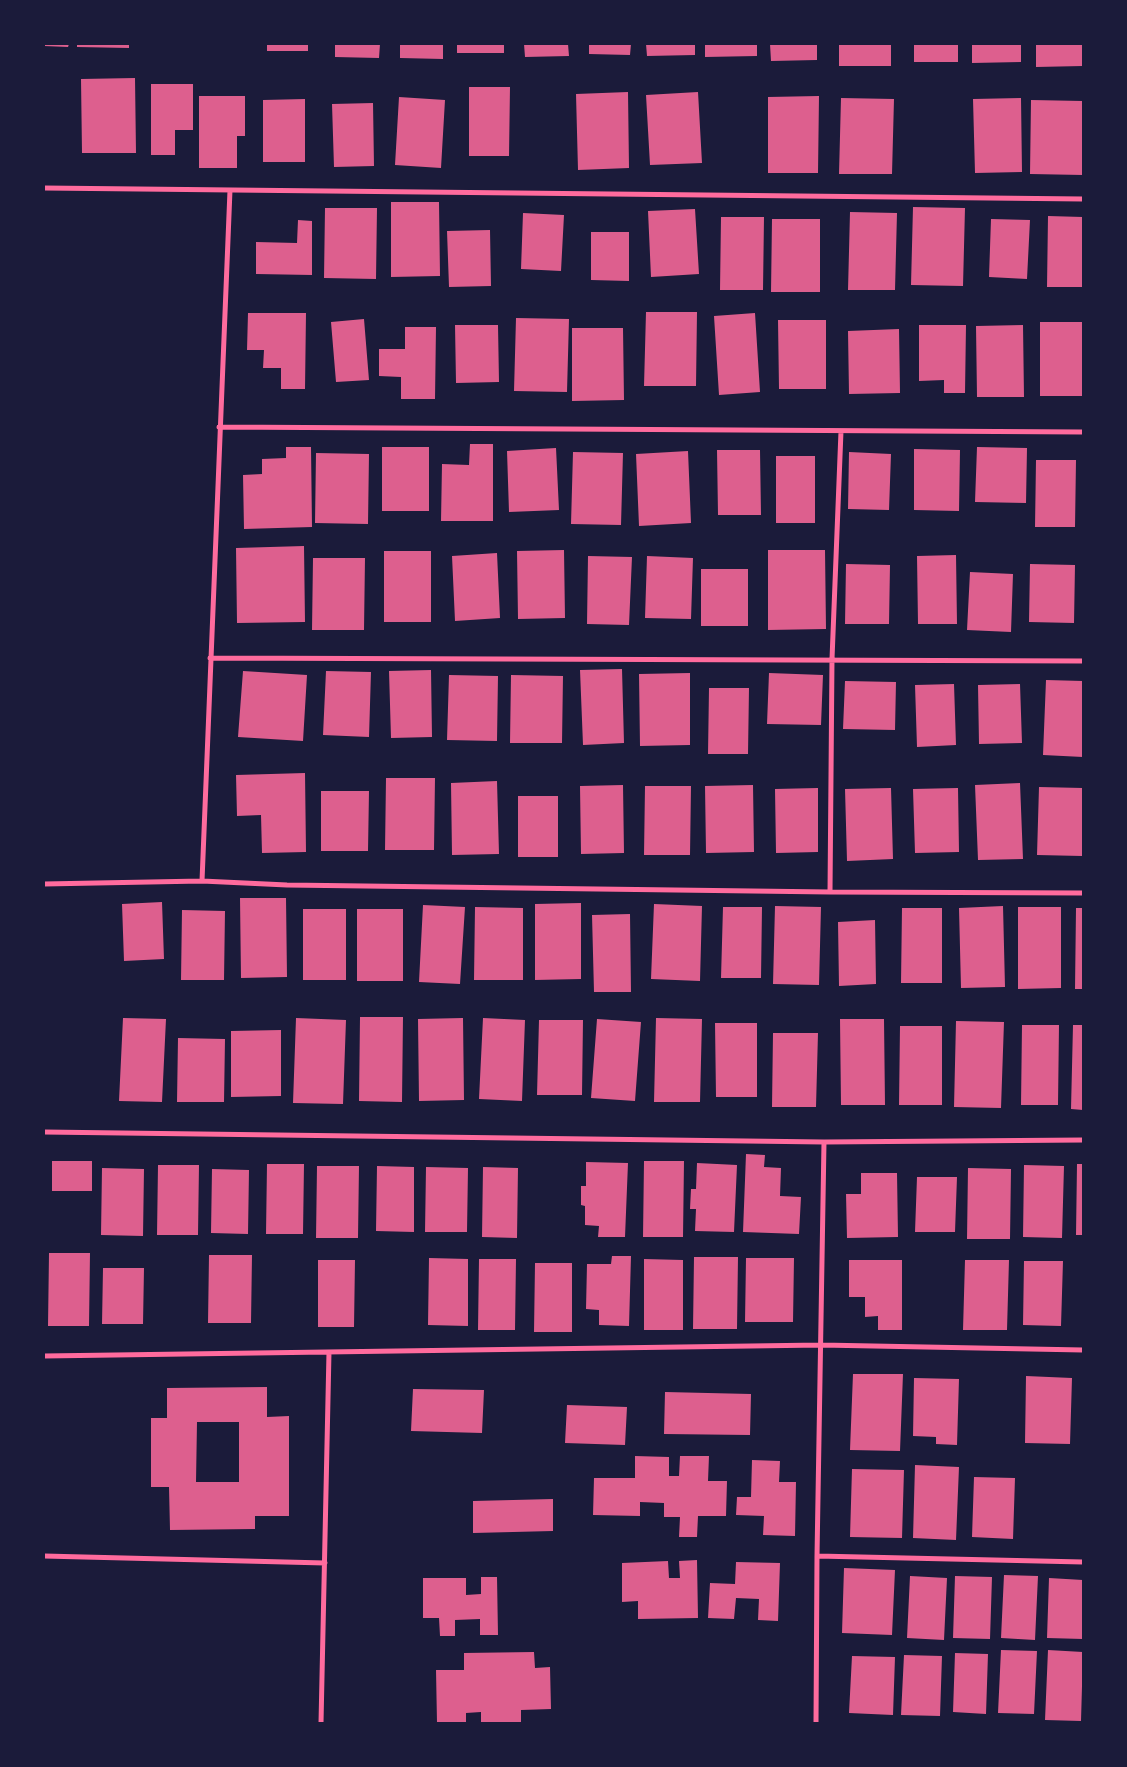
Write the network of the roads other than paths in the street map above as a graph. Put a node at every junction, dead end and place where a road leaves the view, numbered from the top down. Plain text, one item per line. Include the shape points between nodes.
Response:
1 (44, 188) edge
2 (230, 190) junction
3 (1083, 199) edge
4 (219, 427) junction
5 (841, 431) junction
6 (1083, 432) edge
7 (210, 658) junction
8 (832, 659) junction
9 (1083, 661) edge
10 (202, 881) junction
11 (44, 884) edge
12 (830, 892) junction
13 (1083, 893) edge
14 (44, 1132) edge
15 (1083, 1140) edge
16 (824, 1142) junction
17 (821, 1345) junction
18 (1083, 1350) edge
19 (329, 1352) junction
20 (44, 1356) edge
21 (44, 1556) edge
22 (816, 1556) junction
23 (1083, 1562) edge
24 (324, 1563) junction
25 (321, 1723) edge
26 (816, 1723) edge

1 - 2 street
2 - 3 street
2 - 4 street
4 - 5 street
4 - 7 street
5 - 6 street
5 - 8 street
7 - 8 street
7 - 10 street
8 - 9 street
8 - 12 street
10 - 11 street
10 - 12 street via 287,885
12 - 13 street
14 - 16 street
15 - 16 street
16 - 17 street
17 - 18 street
17 - 19 street
17 - 22 street
19 - 20 street
19 - 24 street
21 - 24 street
22 - 23 street
22 - 26 street
24 - 25 street

